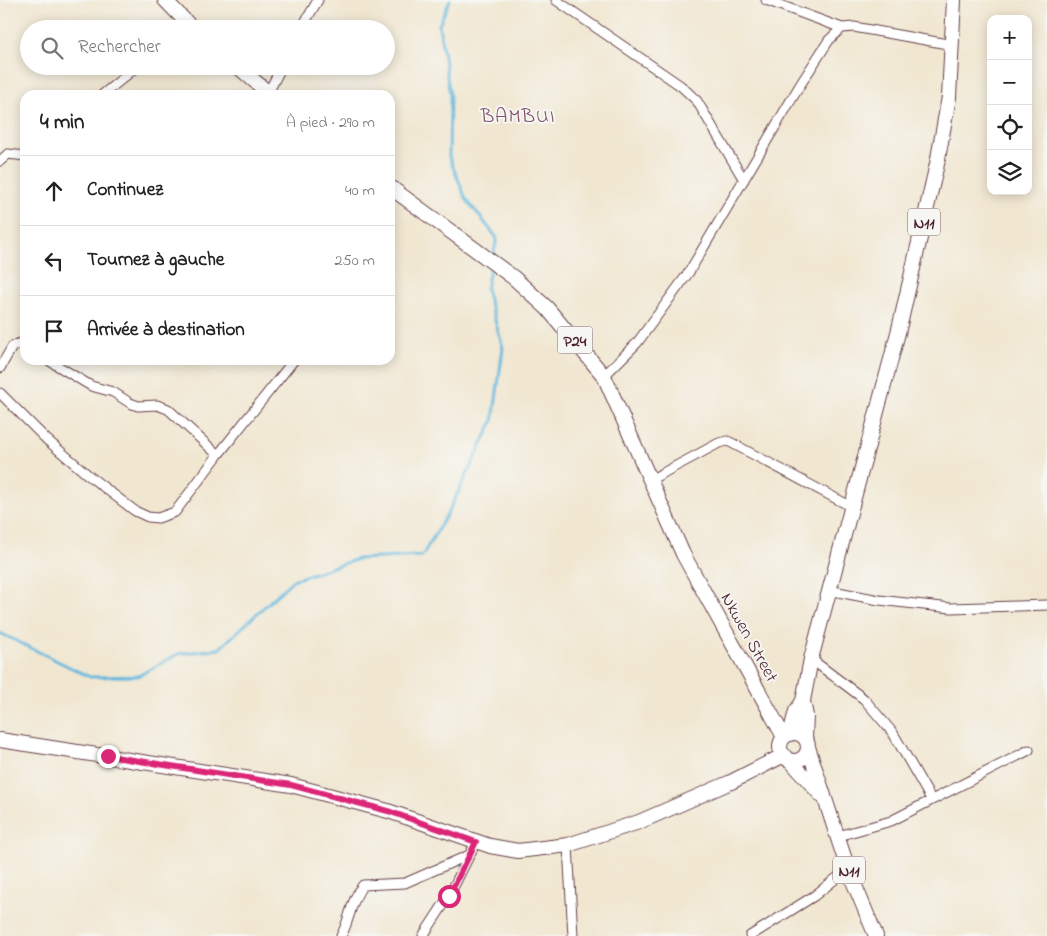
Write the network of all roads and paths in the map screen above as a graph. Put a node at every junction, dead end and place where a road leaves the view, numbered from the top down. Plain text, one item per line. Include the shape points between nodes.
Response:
1 (165, 0) edge
2 (318, 0) edge
3 (556, 0) edge
4 (766, 0) edge
5 (954, 0) edge
6 (183, 20) edge
7 (307, 20) edge
8 (842, 28) junction
9 (953, 45) junction
10 (127, 75) edge
11 (248, 75) edge
12 (278, 75) edge
13 (108, 90) edge
14 (265, 90) edge
15 (272, 90) edge
16 (20, 155) edge
17 (0, 161) edge
18 (744, 180) junction
19 (395, 191) edge
20 (20, 343) edge
21 (56, 365) edge
22 (290, 365) edge
23 (0, 368) edge
24 (604, 376) junction
25 (0, 393) edge
26 (218, 455) junction
27 (650, 480) junction
28 (850, 506) junction
29 (828, 590) junction
30 (1047, 605) edge
31 (811, 659) junction
32 (803, 701) junction
33 (787, 735) junction
34 (0, 740) edge
35 (806, 742) junction
36 (1029, 750) dead end
37 (787, 757) junction
38 (931, 799) junction
39 (826, 802) junction
40 (838, 836) junction
41 (476, 842) junction
42 (568, 845) junction
43 (469, 855) junction
44 (848, 869) junction
45 (341, 936) edge
46 (423, 936) edge
47 (573, 936) edge
48 (750, 936) edge
49 (876, 936) edge

1 - 6 main road
2 - 7 street
3 - 18 street via 681,86 697,101
4 - 8 street
5 - 9 main road, N11
8 - 9 street via 854,27
8 - 18 street via 829,40
9 - 28 main road, N11 via 949,97 924,222 899,329
10 - 13 street
11 - 14 main road
12 - 15 street
16 - 17 street via 8,154
18 - 24 street via 689,272 637,343
19 - 24 main road, P24 via 514,278 554,315
20 - 23 street via 12,347
21 - 26 street via 91,386 113,392 130,403 168,409
22 - 26 street
24 - 27 main road, P24
25 - 26 street via 88,475 148,517 158,518 175,512
27 - 28 street via 718,443 728,441
27 - 33 main road, Nkwen Street / P24 via 684,554
28 - 29 main road, N11
29 - 30 street via 879,600 951,608
29 - 31 main road, N11
31 - 32 main road, N11
31 - 38 street via 864,698 893,733
32 - 33 main road, N11
32 - 35 main road, N11
33 - 35 main road via 796,733
33 - 37 main road via 781,744
34 - 41 main road via 291,785 388,811
35 - 37 main road via 802,758
35 - 39 main road
36 - 38 street
37 - 39 main road, N11
37 - 42 main road via 639,822
38 - 40 street via 891,821
39 - 40 main road, N11
40 - 44 main road, N11
41 - 42 main road via 518,851
41 - 43 street
42 - 47 street
43 - 45 street via 404,883 362,886
43 - 46 street via 449,896
44 - 48 street via 814,896
44 - 49 main road, N11

